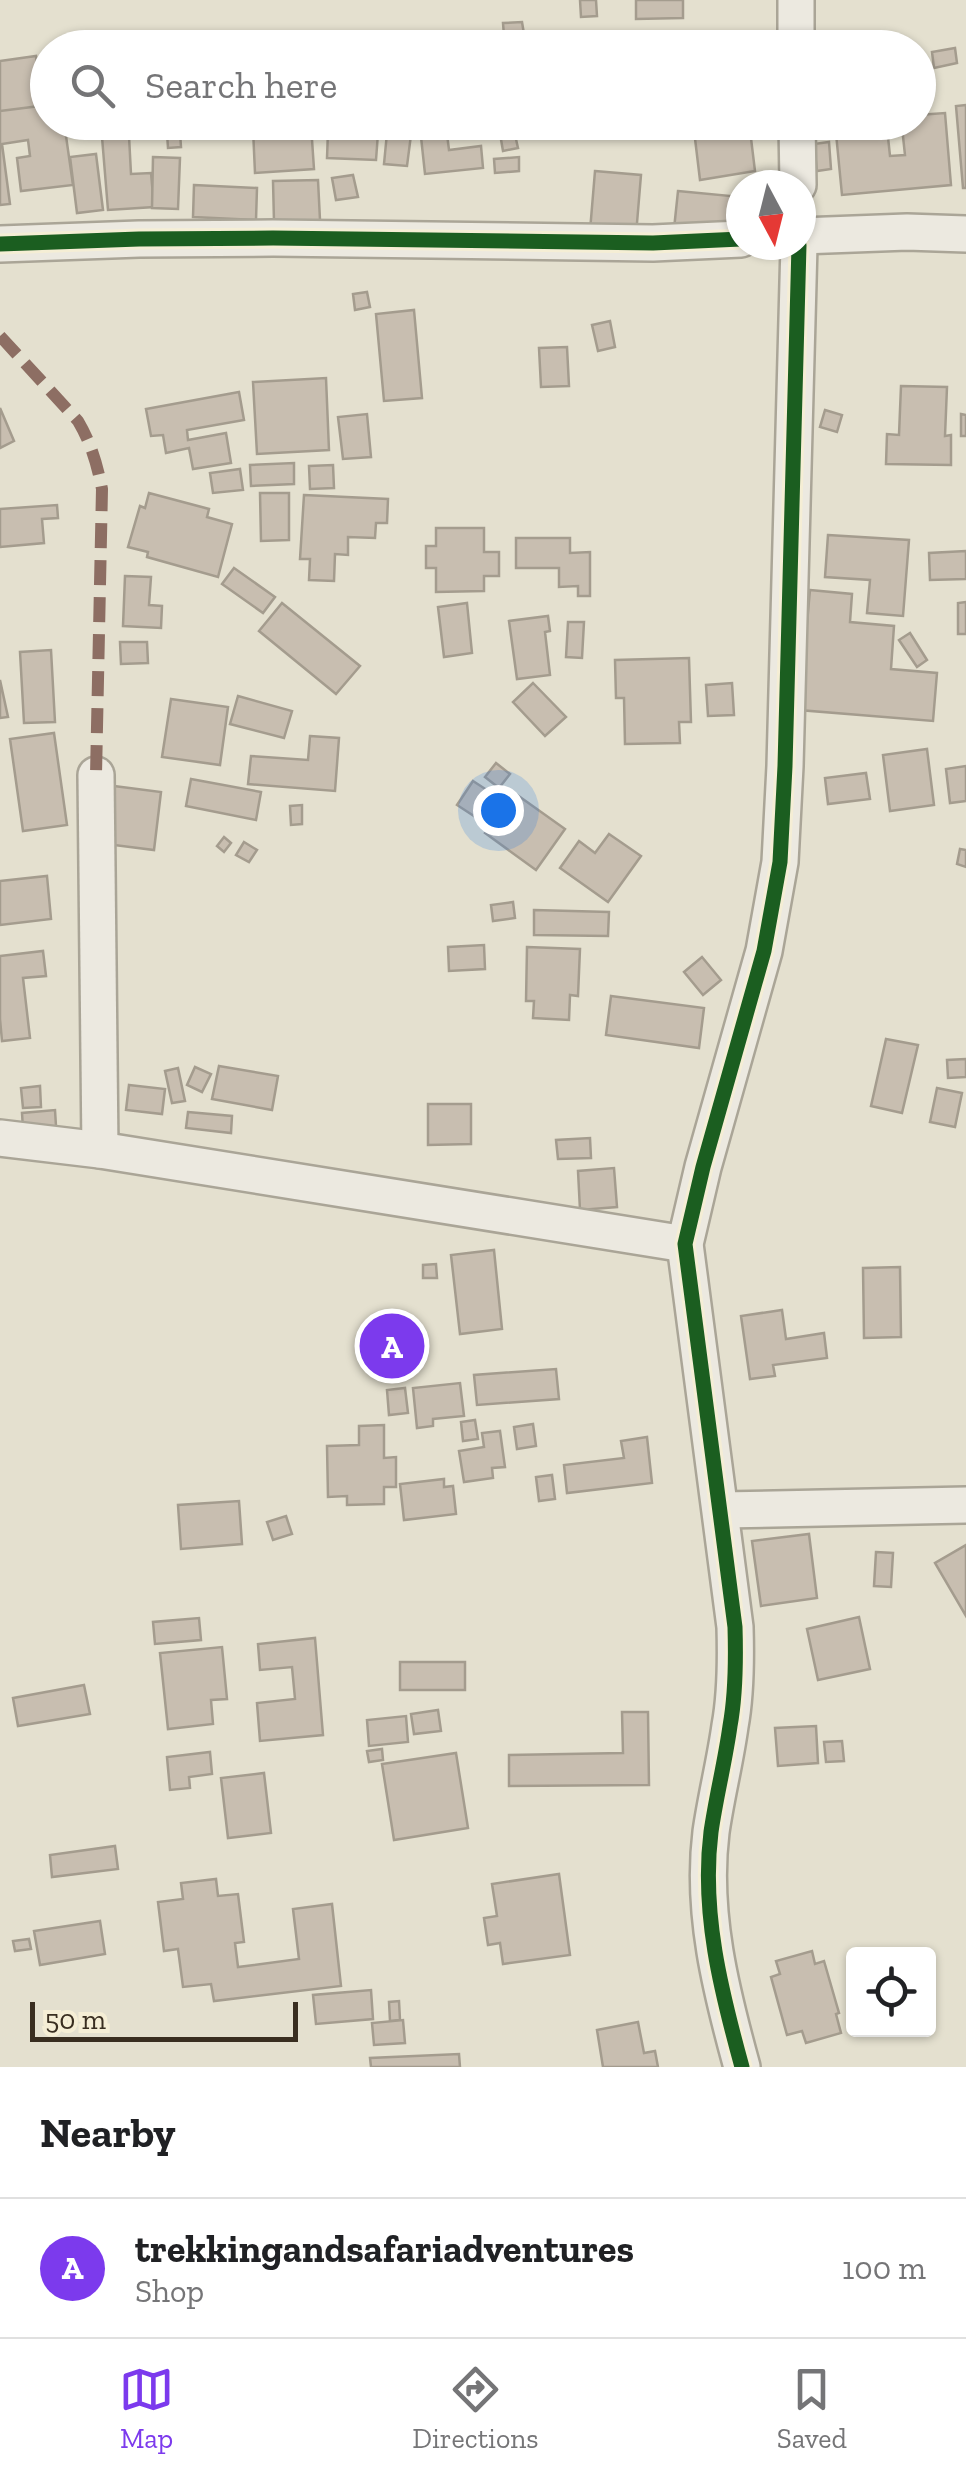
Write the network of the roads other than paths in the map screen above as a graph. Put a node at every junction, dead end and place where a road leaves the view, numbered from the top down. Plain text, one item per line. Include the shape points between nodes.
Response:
1 (796, 0) edge
2 (796, 30) edge
3 (797, 140) edge
4 (798, 170) edge
5 (966, 234) edge
6 (816, 235) edge
7 (726, 240) edge
8 (0, 244) edge
9 (799, 260) edge
10 (96, 774) dead end
11 (0, 1138) edge
12 (100, 1150) junction
13 (686, 1244) junction
14 (966, 1505) edge
15 (722, 1510) junction
16 (742, 2067) edge

1 - 2 street
3 - 4 street
5 - 6 street
7 - 8 street
9 - 13 street via 780,862 764,951
10 - 12 street
11 - 12 street
12 - 13 street
13 - 15 street
14 - 15 street
15 - 16 street via 736,1660 710,1835 709,1914

